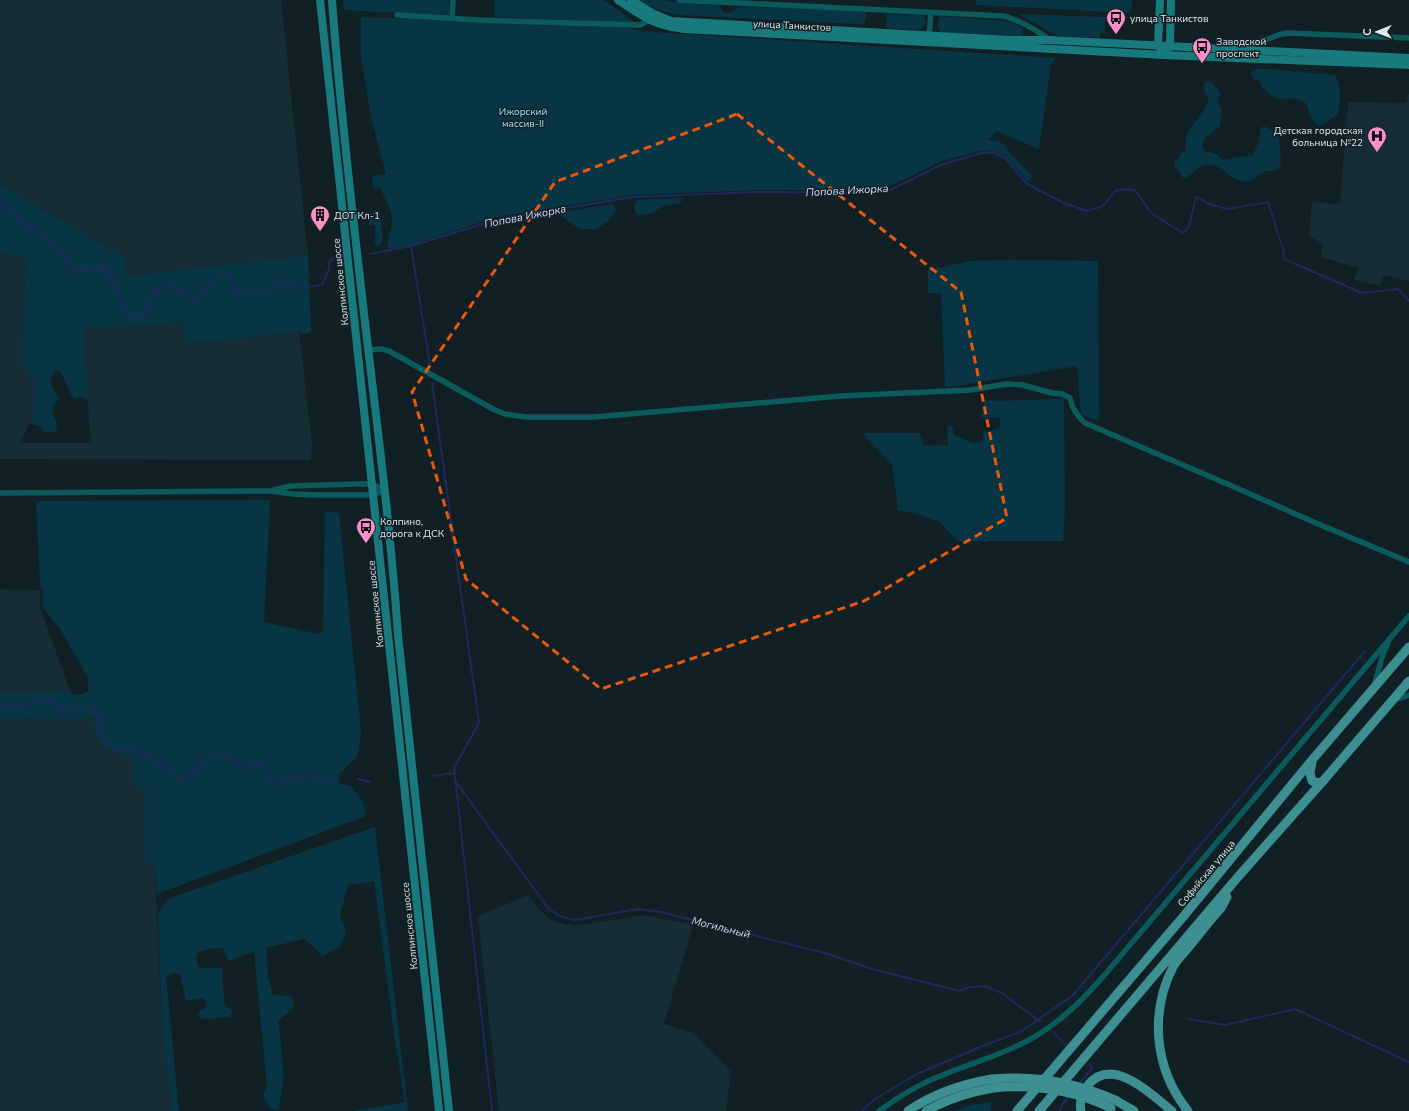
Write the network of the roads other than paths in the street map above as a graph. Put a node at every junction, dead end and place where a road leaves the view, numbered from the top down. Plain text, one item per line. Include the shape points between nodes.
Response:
1 (320, 0) edge
2 (332, 0) edge
3 (452, 0) edge
4 (618, 0) edge
5 (631, 0) edge
6 (679, 0) edge
7 (1160, 0) edge
8 (1171, 0) edge
9 (931, 13) junction
10 (397, 15) dead end
11 (452, 18) junction
12 (650, 20) junction
13 (1409, 38) edge
14 (929, 39) junction
15 (1050, 40) junction
16 (1158, 45) junction
17 (1170, 46) junction
18 (1239, 50) junction
19 (1164, 55) junction
20 (1409, 58) edge
21 (1409, 65) edge
22 (369, 350) junction
23 (372, 484) junction
24 (385, 490) junction
25 (270, 491) junction
26 (0, 493) edge
27 (373, 495) junction
28 (1409, 562) edge
29 (1409, 616) edge
30 (1391, 637) junction
31 (1409, 647) edge
32 (1409, 681) edge
33 (1373, 690) junction
34 (1409, 695) edge
35 (1392, 701) junction
36 (1312, 760) junction
37 (1323, 781) junction
38 (1237, 878) junction
39 (993, 1084) junction
40 (1114, 1106) edge
41 (439, 1111) edge
42 (449, 1111) edge
43 (879, 1111) edge
44 (908, 1111) edge
45 (926, 1111) edge
46 (1018, 1111) edge
47 (1039, 1111) edge
48 (1080, 1111) edge
49 (1134, 1111) edge
50 (1172, 1111) edge
51 (1188, 1111) edge

1 - 23 main road, Колпинское шоссе
2 - 22 main road, Колпинское шоссе
3 - 11 street
4 - 12 main road, улица Танкистов
5 - 14 main road, улица Танкистов via 671,21
6 - 9 street
7 - 16 main road
8 - 17 main road
9 - 14 street
9 - 15 street via 1004,16 1031,26
10 - 11 street
11 - 12 street via 640,25
12 - 14 main road, улица Танкистов via 664,26 684,29 886,43
13 - 18 street via 1288,33
14 - 15 main road, улица Танкистов
14 - 19 main road, улица Танкистов
15 - 16 main road, улица Танкистов
16 - 17 main road, улица Танкистов
16 - 19 main road
17 - 18 main road
17 - 19 main road
18 - 20 main road
19 - 21 main road
22 - 24 main road, Колпинское шоссе
22 - 28 street via 389,351 493,409 505,414 526,417 594,417 1023,384 1070,398 1077,416 1085,423
23 - 24 street
23 - 25 street via 290,486
23 - 27 main road, Колпинское шоссе
24 - 27 street
24 - 42 main road, Колпинское шоссе
25 - 26 street
25 - 27 street via 315,495
27 - 41 main road, Колпинское шоссе
29 - 30 street
30 - 33 street via 1383,654
30 - 43 street via 1112,967 1070,1012 1026,1042 926,1082
31 - 33 main road, Софийская улица
32 - 35 main road
33 - 36 main road, Софийская улица
34 - 35 street
35 - 37 main road
36 - 37 main road via 1312,781
36 - 46 main road, Софийская улица via 1232,859
37 - 38 main road
38 - 47 main road
38 - 51 main road via 1221,908 1177,961 1161,1004 1158,1029 1162,1062 1177,1096
39 - 40 main road, bridge via 1054,1089
39 - 44 main road via 971,1083 947,1091
39 - 45 main road
40 - 49 main road
48 - 50 main road via 1082,1097 1091,1082 1101,1076 1114,1074 1132,1080

